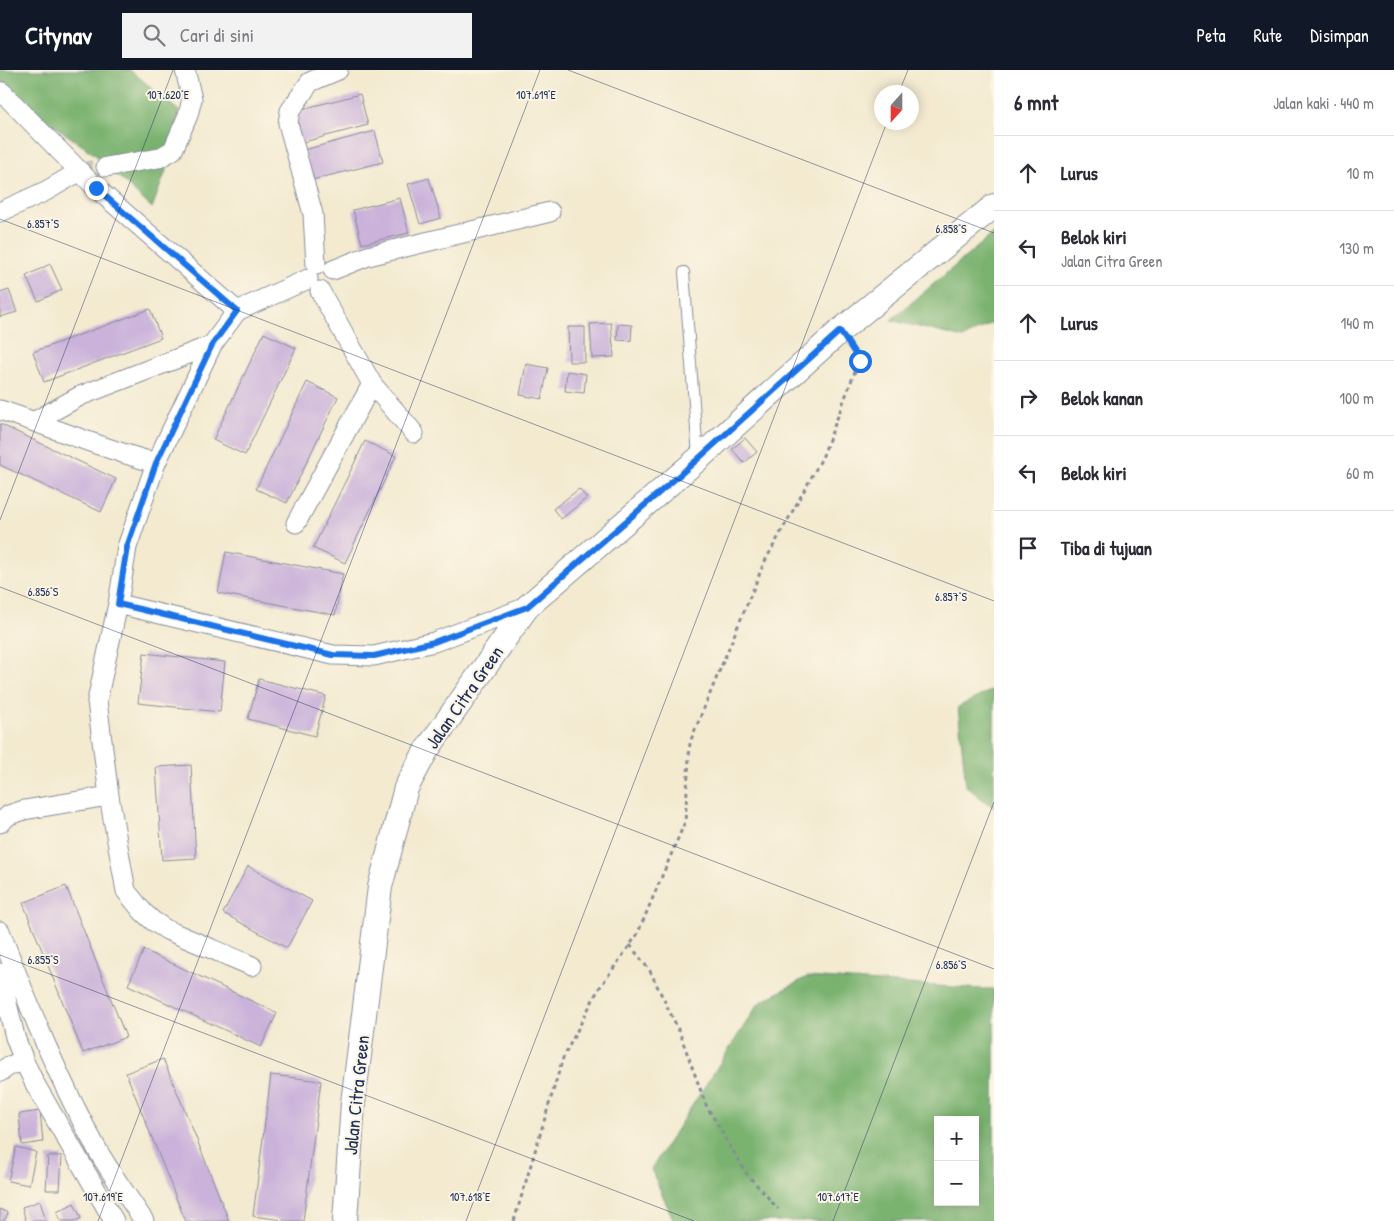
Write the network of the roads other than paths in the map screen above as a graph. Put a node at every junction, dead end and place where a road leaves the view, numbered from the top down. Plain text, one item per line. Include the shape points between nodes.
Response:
1 (185, 70) edge
2 (338, 70) edge
3 (1, 91) edge
4 (106, 167) tunnel mouth
5 (86, 179) junction
6 (994, 206) edge
7 (0, 212) edge
8 (550, 212) dead end
9 (684, 272) dead end
10 (319, 276) junction
11 (237, 311) junction
12 (212, 345) junction
13 (372, 384) junction
14 (0, 410) edge
15 (35, 421) junction
16 (414, 433) dead end
17 (698, 459) junction
18 (156, 463) junction
19 (296, 523) dead end
20 (118, 604) junction
21 (527, 607) junction
22 (109, 796) junction
23 (0, 822) edge
24 (0, 932) edge
25 (252, 966) dead end
26 (0, 973) edge
27 (24, 1061) junction
28 (0, 1072) edge
29 (114, 1221) edge
30 (144, 1221) edge
31 (345, 1221) edge

1 - 4 street via 192,99 173,150 159,158
2 - 10 street via 310,82 290,111 288,123 313,214
3 - 5 street
5 - 7 street via 46,191
5 - 11 street
6 - 17 street, Jalan Citra Green via 840,331
8 - 10 street via 368,256
9 - 17 lane
10 - 11 street
10 - 13 street
11 - 12 street
12 - 15 street via 80,396
12 - 18 street
13 - 16 street
13 - 19 street
14 - 15 street
15 - 18 street via 127,456
17 - 21 street, Jalan Citra Green
18 - 20 street via 127,547
20 - 21 street via 333,655 374,656 434,642
20 - 22 street via 97,701
21 - 31 street, Jalan Citra Green via 426,751 406,788 380,887 353,1103
22 - 23 street via 24,810
22 - 25 street via 126,891 143,912 167,930
24 - 30 street via 66,1091 99,1153
26 - 27 street
27 - 28 street
27 - 29 street

